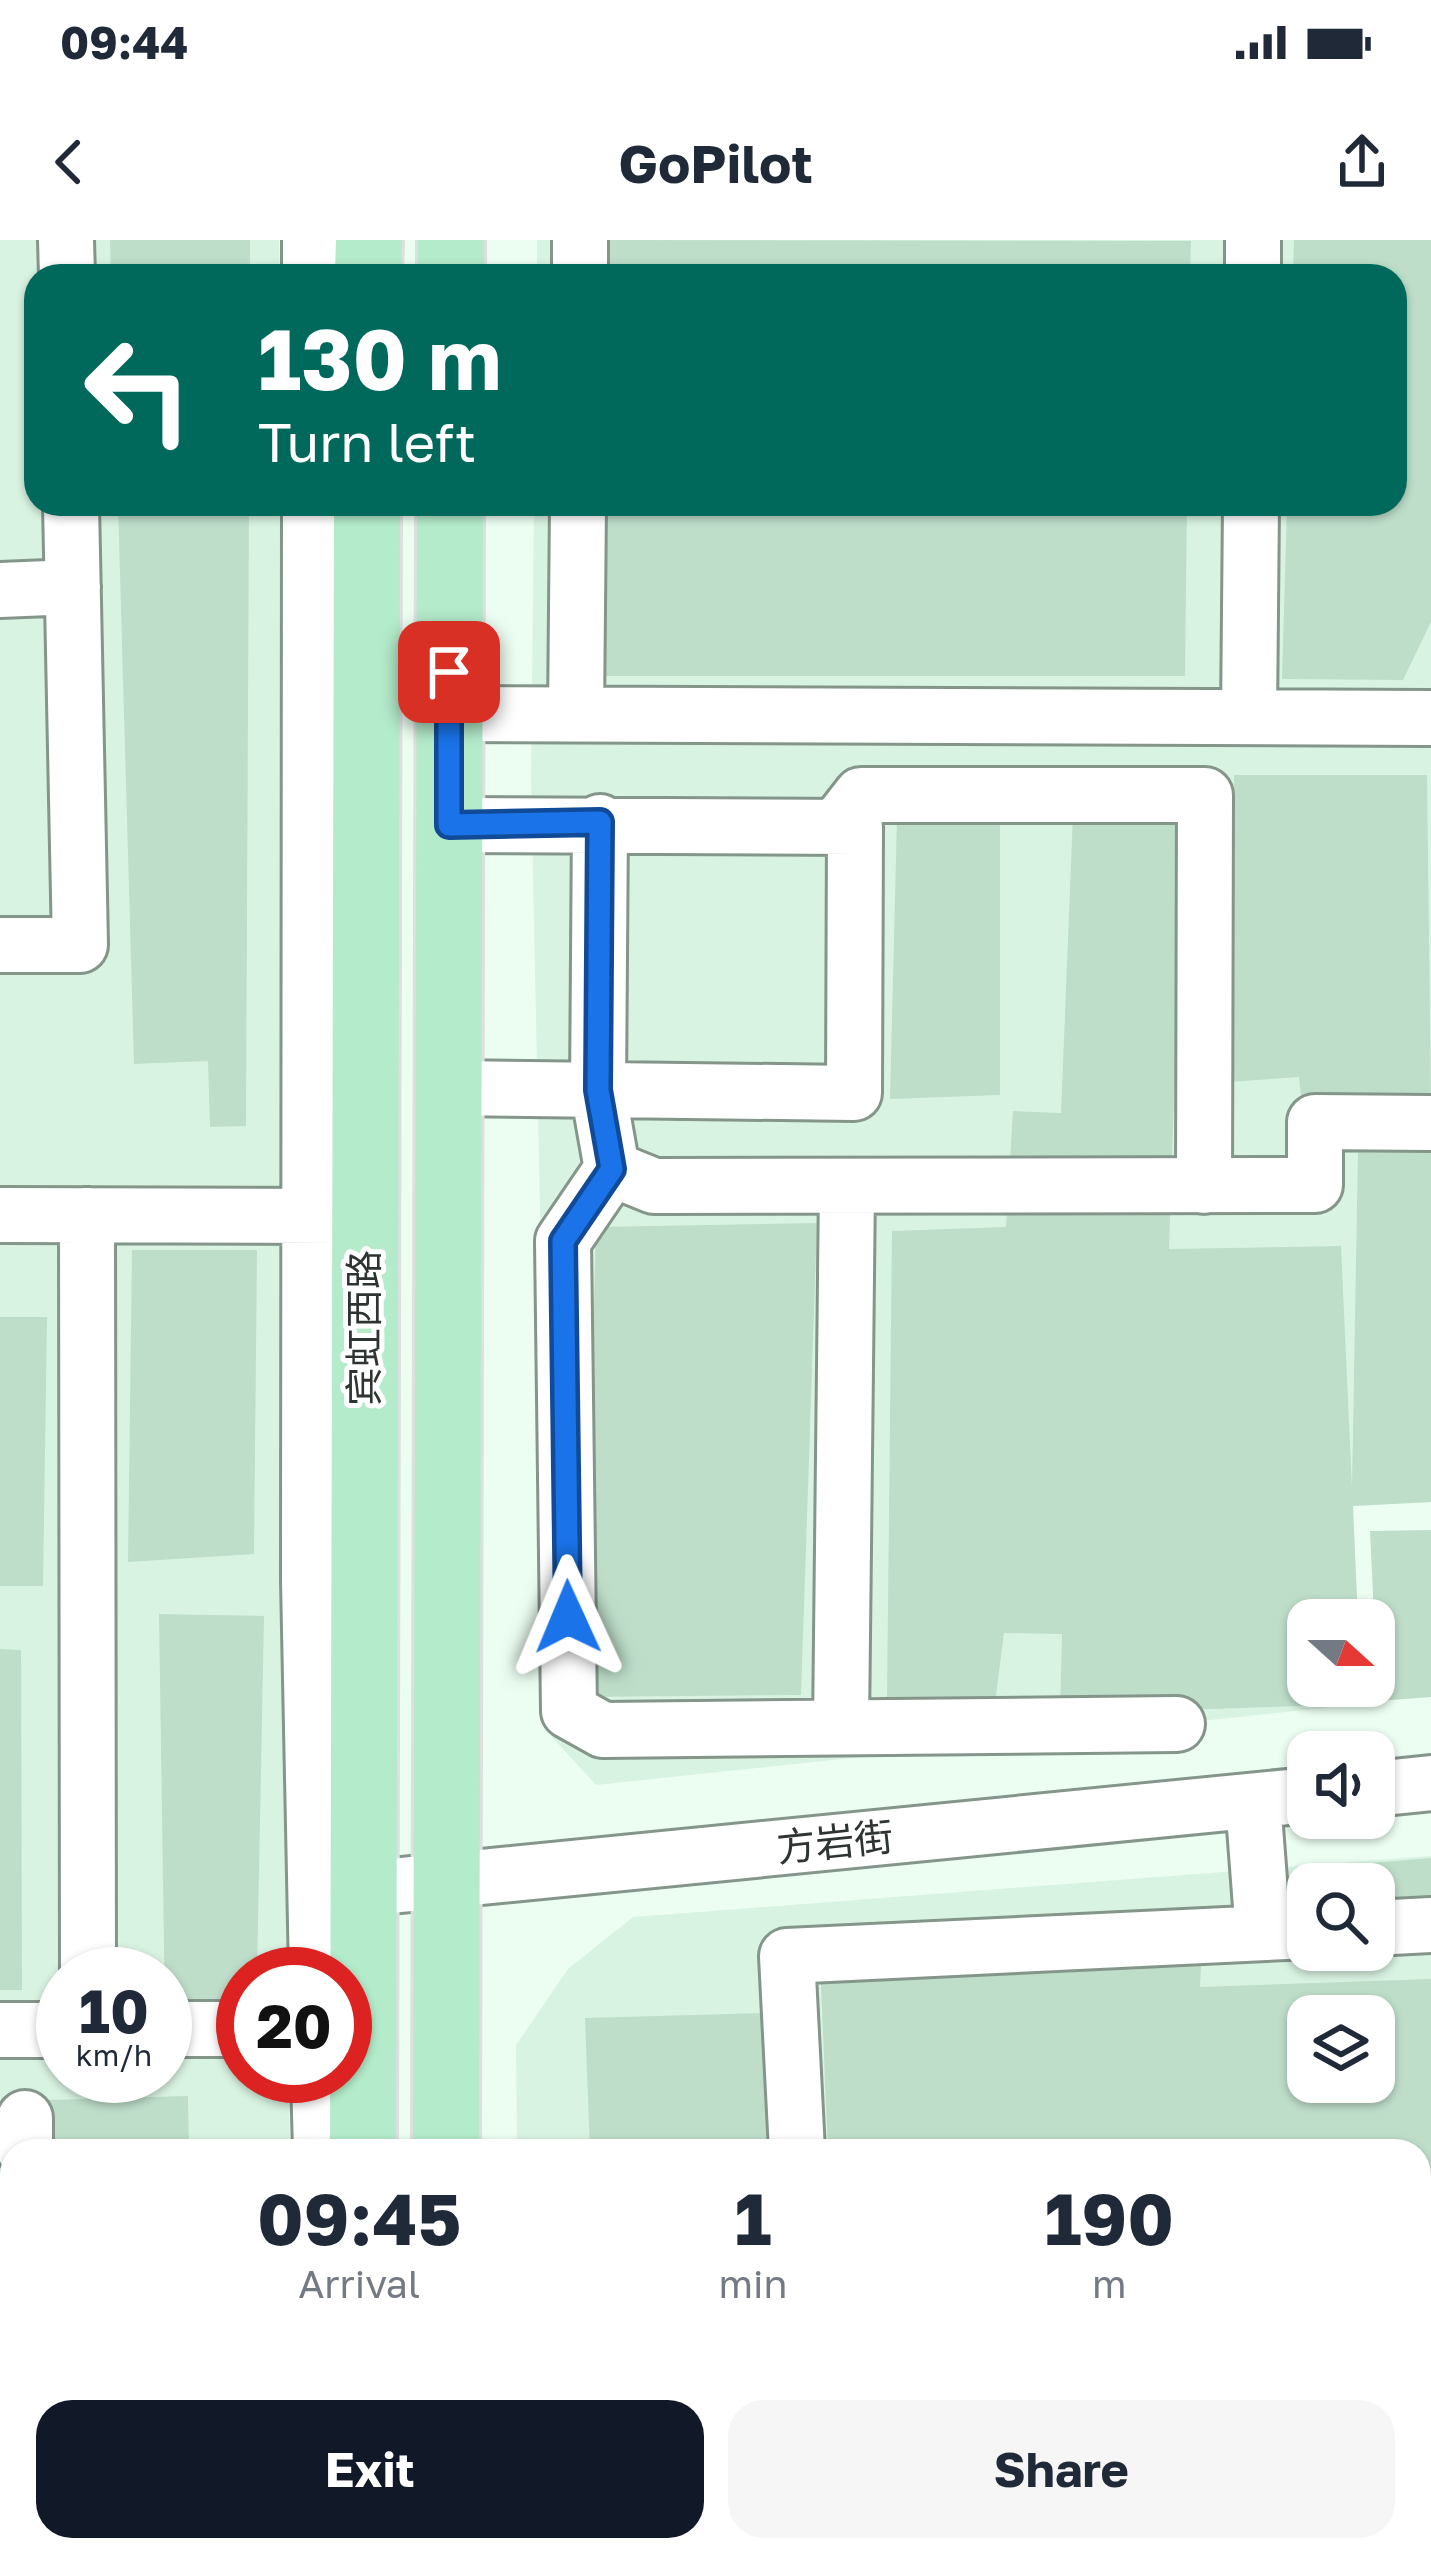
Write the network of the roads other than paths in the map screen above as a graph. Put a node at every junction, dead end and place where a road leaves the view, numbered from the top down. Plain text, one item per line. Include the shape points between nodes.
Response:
1 (71, 516) edge
2 (310, 516) edge
3 (367, 516) edge
4 (450, 516) edge
5 (578, 516) edge
6 (1251, 516) edge
7 (73, 587) junction
8 (0, 590) edge
9 (449, 714) junction
10 (575, 714) junction
11 (1249, 717) junction
12 (1431, 718) edge
13 (600, 822) junction
14 (449, 825) junction
15 (836, 827) junction
16 (0, 945) edge
17 (448, 1088) junction
18 (598, 1090) junction
19 (1431, 1124) edge
20 (612, 1169) junction
21 (847, 1186) junction
22 (1204, 1186) junction
23 (0, 1215) edge
24 (87, 1215) junction
25 (337, 1216) junction
26 (1177, 1724) dead end
27 (841, 1727) junction
28 (1431, 1783) edge
29 (1395, 1787) edge
30 (1287, 1798) edge
31 (1253, 1801) junction
32 (445, 1881) junction
33 (361, 1889) junction
34 (1431, 1925) edge
35 (1395, 1927) edge
36 (1285, 1932) edge
37 (88, 1947) edge
38 (318, 1947) edge
39 (358, 1947) edge
40 (0, 2030) edge
41 (36, 2030) edge
42 (320, 2103) edge
43 (359, 2103) edge
44 (321, 2139) edge
45 (362, 2139) edge
46 (446, 2139) edge
47 (796, 2139) edge

1 - 7 street
2 - 25 street
3 - 25 main road, 宾虹西路
4 - 9 main road
5 - 10 street
6 - 11 street
7 - 8 street
7 - 16 street via 80,945
9 - 10 street
9 - 14 main road
10 - 11 street
11 - 12 street
13 - 14 street
13 - 15 street
13 - 18 street
14 - 17 main road
15 - 18 street via 855,827 854,1093
15 - 22 street via 861,795 1204,795
17 - 18 street
17 - 32 main road
18 - 20 street
19 - 22 street via 1315,1122 1315,1186
20 - 21 street via 654,1186
20 - 27 street via 563,1241 569,1711 603,1730
21 - 22 street
21 - 27 street
23 - 24 street
24 - 25 street
24 - 37 street
25 - 33 main road, 宾虹西路
25 - 38 street
26 - 27 street
28 - 29 street
30 - 31 street, 方岩街
31 - 32 street, 方岩街
31 - 36 street
32 - 33 street, 方岩街
32 - 46 main road
33 - 39 main road, 宾虹西路
34 - 35 street
36 - 47 street via 788,1956
40 - 41 street
42 - 44 street
43 - 45 main road, 宾虹西路

